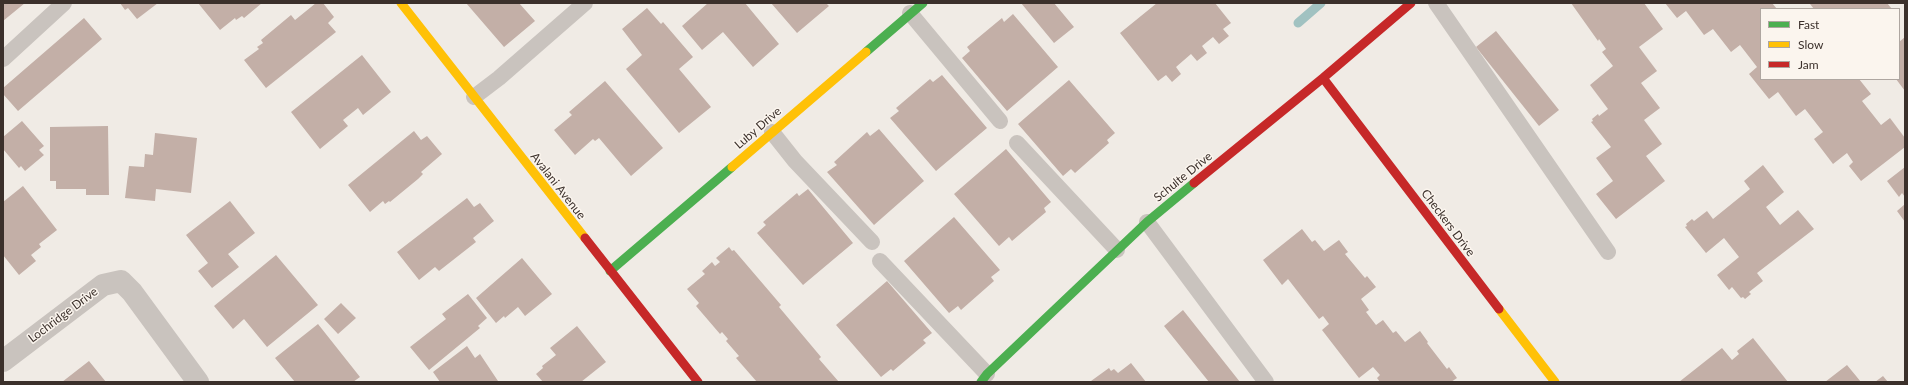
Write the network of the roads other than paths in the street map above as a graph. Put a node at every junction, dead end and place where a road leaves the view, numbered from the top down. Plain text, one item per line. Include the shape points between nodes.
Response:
1 (64, 3) edge
2 (401, 3) edge
3 (585, 3) edge
4 (923, 3) edge
5 (1411, 3) edge
6 (1436, 3) edge
7 (910, 13) junction
8 (3, 59) edge
9 (1323, 78) junction
10 (474, 97) junction
11 (1000, 121) dead end
12 (772, 132) junction
13 (1017, 143) dead end
14 (1147, 222) junction
15 (872, 242) dead end
16 (1117, 250) junction
17 (1608, 252) dead end
18 (880, 261) dead end
19 (610, 271) junction
20 (3, 361) edge
21 (984, 378) edge
22 (198, 382) edge
23 (698, 382) edge
24 (1266, 382) edge
25 (1555, 382) edge

1 - 8 lane
2 - 10 street, Avalani Avenue
3 - 10 lane
4 - 7 street, Luby Drive
5 - 9 street, Schulte Drive
6 - 17 lane
7 - 11 lane
7 - 12 street, Luby Drive
9 - 14 street, Schulte Drive
9 - 25 street, Checkers Drive
10 - 19 street, Avalani Avenue
12 - 15 lane via 795,161
12 - 19 street, Luby Drive
13 - 16 lane
14 - 16 street, Schulte Drive
14 - 24 lane
16 - 21 street, Schulte Drive
18 - 21 lane
19 - 23 street, Avalani Avenue
20 - 22 street, Lochridge Drive via 103,285 121,281 132,292

